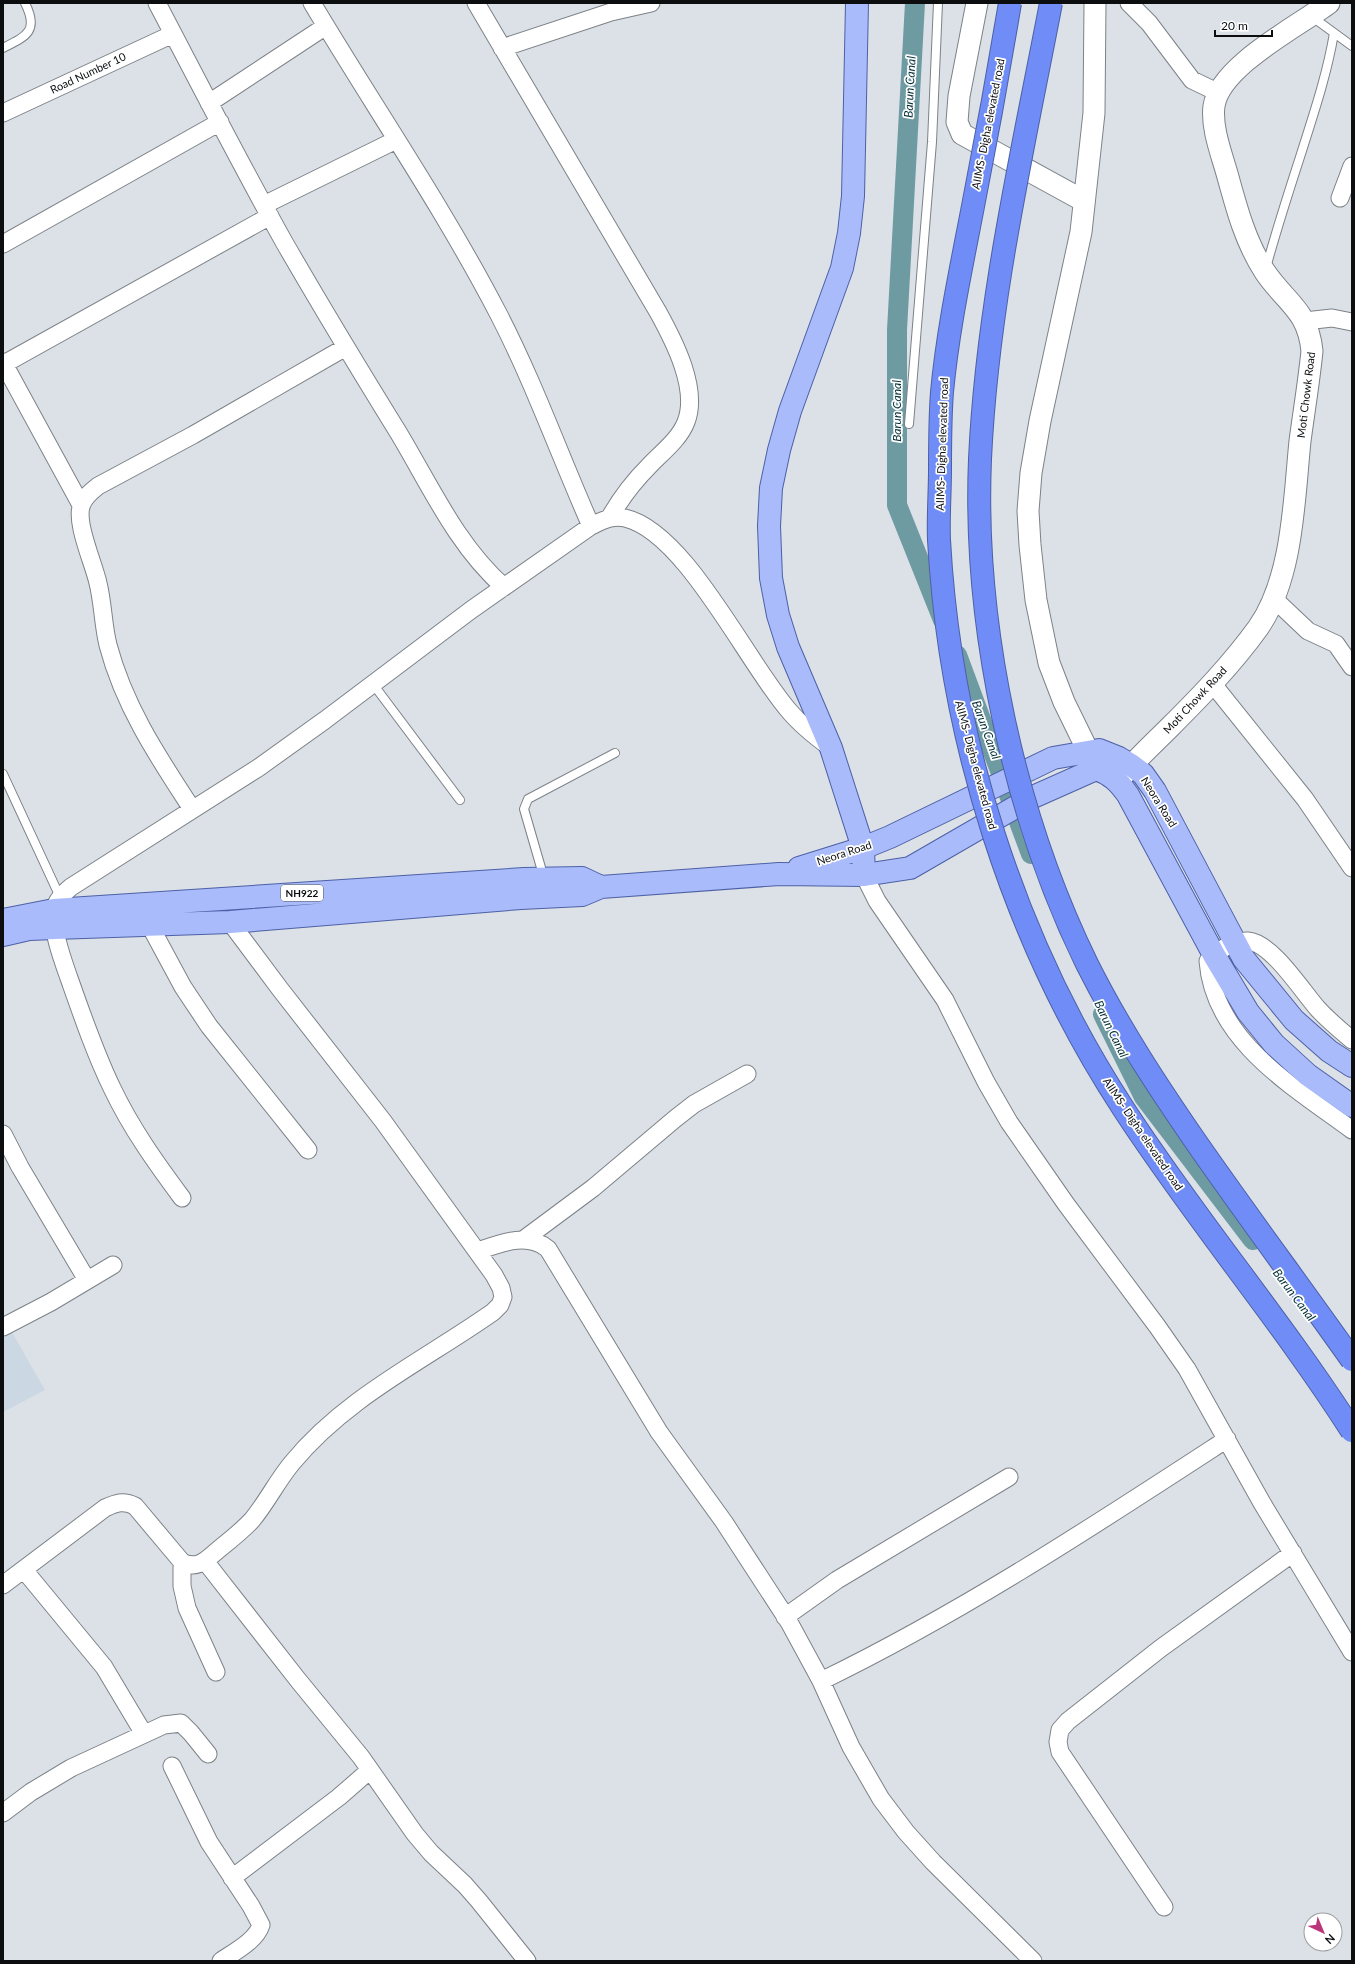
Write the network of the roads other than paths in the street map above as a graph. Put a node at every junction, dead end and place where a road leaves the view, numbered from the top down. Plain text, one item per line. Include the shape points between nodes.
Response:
1 (26, 3) edge
2 (157, 3) edge
3 (312, 3) edge
4 (476, 3) edge
5 (651, 3) edge
6 (858, 3) edge
7 (938, 3) edge
8 (977, 3) edge
9 (1010, 3) edge
10 (1051, 3) edge
11 (1095, 3) edge
12 (1129, 3) edge
13 (1329, 3) edge
14 (1311, 16) junction
15 (326, 26) junction
16 (1334, 33) junction
17 (173, 34) junction
18 (1352, 46) edge
19 (3, 48) edge
20 (502, 48) junction
21 (1217, 92) junction
22 (209, 103) junction
23 (3, 113) edge
24 (220, 122) junction
25 (396, 140) junction
26 (1352, 166) edge
27 (1340, 198) dead end
28 (1084, 201) junction
29 (267, 210) junction
30 (3, 244) edge
31 (1265, 272) junction
32 (1305, 321) junction
33 (1352, 322) edge
34 (346, 347) junction
35 (4, 363) edge
36 (909, 424) dead end
37 (81, 505) junction
38 (610, 517) junction
39 (591, 526) junction
40 (504, 587) junction
41 (1273, 598) junction
42 (1352, 667) edge
43 (1212, 683) junction
44 (373, 684) junction
45 (831, 748) junction
46 (1088, 751) junction
47 (615, 753) dead end
48 (1124, 773) junction
49 (3, 774) edge
50 (460, 800) dead end
51 (192, 808) junction
52 (863, 848) junction
53 (1352, 868) edge
54 (779, 874) junction
55 (864, 875) junction
56 (544, 879) junction
57 (601, 887) junction
58 (56, 912) junction
59 (3, 920) edge
60 (230, 922) junction
61 (149, 924) junction
62 (3, 935) edge
63 (1240, 950) junction
64 (1219, 963) junction
65 (1352, 1040) edge
66 (1352, 1066) edge
67 (747, 1074) dead end
68 (1352, 1106) edge
69 (1352, 1130) edge
70 (3, 1134) edge
71 (308, 1150) dead end
72 (182, 1198) dead end
73 (523, 1240) junction
74 (478, 1251) junction
75 (113, 1265) dead end
76 (87, 1280) junction
77 (4, 1325) edge
78 (1352, 1360) edge
79 (1352, 1431) edge
80 (1227, 1439) junction
81 (1009, 1477) dead end
82 (1293, 1553) junction
83 (182, 1562) junction
84 (204, 1562) junction
85 (24, 1570) junction
86 (3, 1585) edge
87 (785, 1617) junction
88 (1352, 1652) edge
89 (216, 1672) dead end
90 (822, 1682) junction
91 (144, 1734) junction
92 (208, 1754) dead end
93 (172, 1766) dead end
94 (370, 1770) junction
95 (3, 1814) edge
96 (232, 1878) junction
97 (1164, 1907) dead end
98 (221, 1961) edge
99 (527, 1961) edge
100 (1033, 1961) edge

1 - 19 lane via 32,23 29,31
2 - 17 street
3 - 15 street
4 - 20 street
5 - 20 street via 611,12
6 - 45 main road via 853,196 849,234 842,268 790,411 779,450 771,488 769,526 771,578 778,615 788,647
7 - 36 lane via 932,142
8 - 28 street via 956,122 962,134
9 - 79 highway, AIIMS- Digha elevated road, bridge via 965,248 942,393 939,538 954,680 970,751 998,848 1021,912 1082,1037 1123,1108 1289,1337
10 - 78 highway, bridge via 1003,256 987,375 980,461 980,535 986,607 1008,739 1034,833 1060,903 1087,964 1156,1085
11 - 28 street via 1094,114
12 - 21 street via 1149,23 1192,80
13 - 14 street, Moti Chowk Road
14 - 16 lane
14 - 21 street, Moti Chowk Road via 1244,63 1229,76
15 - 22 street
15 - 25 street
16 - 18 lane
16 - 31 lane via 1317,103
17 - 22 street
17 - 23 street, Road Number 10
20 - 38 street via 658,312 679,356 687,382 689,410 686,423 669,446 623,495
21 - 31 street, Moti Chowk Road via 1214,118 1221,152 1243,230
22 - 24 street
24 - 29 street
24 - 30 street
25 - 29 street
25 - 39 street via 452,232 498,315
26 - 27 street
28 - 46 street via 1081,232 1040,421 1031,473 1028,511 1036,600 1049,663 1064,702
29 - 34 street
29 - 35 street
31 - 32 street, Moti Chowk Road
32 - 33 street via 1332,318
32 - 41 street, Moti Chowk Road via 1311,337 1312,351 1300,442 1296,499 1285,559
34 - 37 street via 98,486 87,495
34 - 40 street via 468,547 489,574
35 - 37 street
37 - 51 street via 80,518 98,584 108,645 119,679 148,738
38 - 39 street
38 - 45 street via 624,517 638,522 655,532 672,549 699,582 789,712
39 - 40 street
40 - 44 street
41 - 42 street via 1308,631 1336,644
41 - 43 street, Moti Chowk Road via 1259,626
43 - 48 street, Moti Chowk Road
43 - 53 street via 1305,799
44 - 50 lane
44 - 51 street via 258,768
45 - 52 main road
46 - 48 main road, Neora Road via 1099,750
46 - 52 main road, Neora Road, bridge via 1053,758
47 - 56 lane via 528,799 524,809
48 - 55 main road, bridge via 1096,769 1033,797 910,868
48 - 63 main road, Neora Road via 1143,774 1155,791
48 - 64 main road via 1128,795
49 - 58 lane
51 - 58 street via 71,887
52 - 54 main road, Neora Road
52 - 55 main road
54 - 55 main road
54 - 57 main road
55 - 80 street via 877,901 945,1000 1009,1122 1187,1369
56 - 57 main road, NH922 via 582,878
56 - 58 main road, NH922
57 - 60 main road via 582,895
58 - 59 main road, NH922
58 - 61 main road
58 - 62 main road via 29,930
58 - 72 street via 78,1004 112,1089 136,1132
60 - 61 main road
60 - 74 street via 383,1121
61 - 71 street via 183,987 209,1026
63 - 64 street
63 - 65 street via 1249,941 1272,954 1318,1009
63 - 66 main road, Neora Road via 1294,1020 1329,1051
64 - 68 main road via 1248,1012 1274,1044 1308,1075
64 - 69 street via 1208,961 1210,981 1218,1002 1239,1037 1262,1062
67 - 73 street via 694,1104 592,1188
70 - 76 street
73 - 74 street via 501,1243
73 - 87 street via 539,1242 548,1249 660,1432 724,1522
74 - 84 street via 501,1288 503,1297 500,1305 477,1323 374,1389 330,1424 292,1462 247,1525
75 - 76 street
76 - 77 street
80 - 82 street
80 - 90 street via 1028,1566 887,1648
81 - 87 street via 849,1573
82 - 88 street
82 - 97 street via 1104,1691 1060,1730 1060,1752
83 - 84 street via 197,1566
83 - 85 street via 144,1515 135,1506 126,1502 105,1508
83 - 89 street via 182,1586 187,1608
84 - 94 street
85 - 86 street
85 - 91 street via 95,1655
87 - 90 street
90 - 100 street via 862,1767 906,1832
91 - 92 street via 164,1725 181,1723
91 - 95 street via 71,1768 31,1792
93 - 96 street via 209,1842
94 - 96 street via 339,1797
94 - 99 street via 415,1834 479,1901
96 - 98 street via 261,1925 259,1931 248,1941

